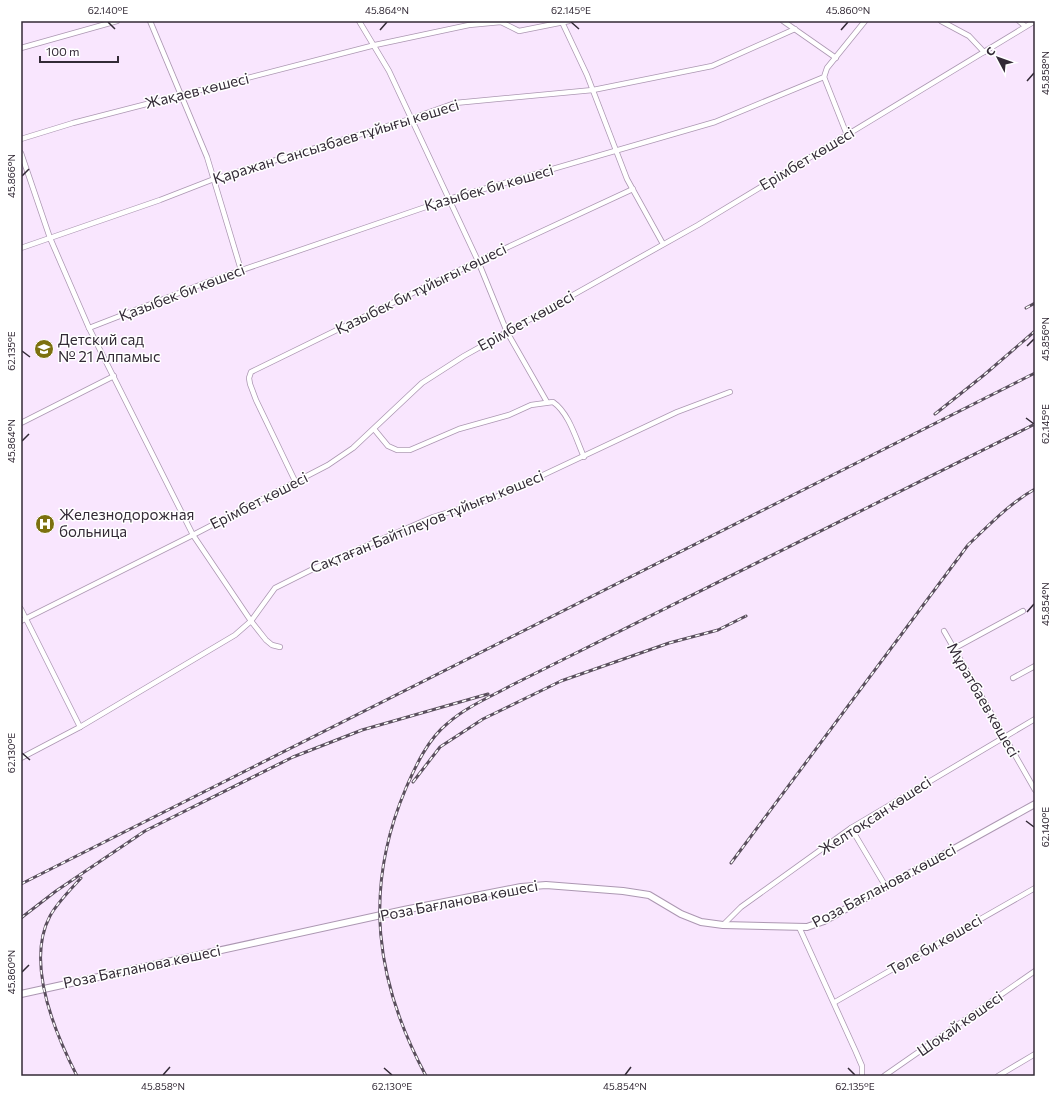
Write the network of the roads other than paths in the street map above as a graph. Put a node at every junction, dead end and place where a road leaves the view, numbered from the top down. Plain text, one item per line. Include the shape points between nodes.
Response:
1 (117, 21) edge
2 (150, 21) edge
3 (359, 21) edge
4 (569, 21) edge
5 (783, 21) edge
6 (865, 21) edge
7 (942, 21) edge
8 (1019, 21) edge
9 (1035, 21) edge
10 (562, 22) edge
11 (1025, 26) junction
12 (795, 30) junction
13 (374, 44) junction
14 (21, 48) edge
15 (984, 52) junction
16 (836, 58) junction
17 (824, 77) junction
18 (593, 90) junction
19 (181, 95) junction
20 (410, 119) junction
21 (847, 135) junction
22 (21, 139) edge
23 (616, 152) junction
24 (21, 153) edge
25 (214, 179) junction
26 (633, 189) junction
27 (449, 198) junction
28 (50, 238) junction
29 (663, 244) junction
30 (21, 248) edge
31 (478, 261) junction
32 (241, 270) junction
33 (88, 328) junction
34 (507, 332) junction
35 (114, 376) junction
36 (730, 392) dead end
37 (547, 402) junction
38 (21, 423) edge
39 (374, 429) junction
40 (584, 457) junction
41 (296, 482) junction
42 (193, 535) junction
43 (21, 609) edge
44 (1023, 612) dead end
45 (23, 620) edge
46 (251, 622) junction
47 (944, 631) dead end
48 (280, 647) dead end
49 (954, 649) junction
50 (1035, 666) edge
51 (1013, 678) dead end
52 (1035, 719) edge
53 (80, 727) junction
54 (1003, 737) junction
55 (21, 758) edge
56 (1035, 790) edge
57 (1035, 804) edge
58 (851, 828) junction
59 (886, 887) junction
60 (1035, 888) edge
61 (723, 925) junction
62 (799, 927) junction
63 (1035, 971) edge
64 (21, 994) edge
65 (835, 1002) junction
66 (1035, 1054) edge
67 (862, 1076) edge
68 (884, 1076) edge
69 (998, 1076) edge

1 - 14 street
2 - 19 street
3 - 13 street
4 - 10 street, Жақаев көшесі
5 - 12 street
6 - 16 street
7 - 15 street via 970,36
8 - 11 street
9 - 11 street, Ерімбет көшесі
10 - 13 street, Жақаев көшесі via 519,31 501,22 469,25
10 - 18 street
11 - 15 street, Ерімбет көшесі
12 - 16 street
12 - 18 street, Қаражан Сансызбаев тұйығы көшесі via 712,66
13 - 19 street, Жақаев көшесі
13 - 20 street via 390,71
15 - 21 street, Ерімбет көшесі
16 - 17 street via 827,68
17 - 21 street
17 - 23 street, Қазыбек би көшесі via 715,122
18 - 20 street, Қаражан Сансызбаев тұйығы көшесі via 455,103
18 - 23 street
19 - 22 street, Жақаев көшесі
19 - 25 street
20 - 25 street, Қаражан Сансызбаев тұйығы көшесі
20 - 27 street
21 - 29 street, Ерімбет көшесі
23 - 26 street
23 - 27 street, Қазыбек би көшесі
24 - 28 street
25 - 28 street, Қаражан Сансызбаев тұйығы көшесі
25 - 32 street
26 - 29 street
26 - 31 street, Қазыбек би тұйығы көшесі
27 - 31 street
27 - 32 street, Қазыбек би көшесі
28 - 30 street, Қаражан Сансызбаев тұйығы көшесі
28 - 33 street
29 - 34 street, Ерімбет көшесі
31 - 34 street
31 - 41 street, Қазыбек би тұйығы көшесі via 251,372 250,384
32 - 33 street, Қазыбек би көшесі
33 - 35 street
34 - 37 street
34 - 39 street, Ерімбет көшесі via 422,384
35 - 38 street
35 - 42 street
36 - 40 street, Сақтаған Байтілеуов тұйығы көшесі via 678,412
37 - 39 street via 459,429 410,450 397,450 388,446
37 - 40 street via 553,402 560,407
39 - 41 street, Ерімбет көшесі via 328,465
40 - 46 street, Сақтаған Байтілеуов тұйығы көшесі via 492,499 433,517 317,566 275,588
41 - 42 street, Ерімбет көшесі
42 - 45 street, Ерімбет көшесі
42 - 46 street
43 - 45 street
44 - 49 street
45 - 53 street
46 - 48 street via 266,640
46 - 53 street, Сақтаған Байтілеуов тұйығы көшесі via 218,646
47 - 49 street, Мұратбаев көшесі
49 - 54 street, Мұратбаев көшесі
50 - 51 street
52 - 54 street, Желтоқсан көшесі
53 - 55 street, Сақтаған Байтілеуов тұйығы көшесі
54 - 56 street, Мұратбаев көшесі
54 - 58 street, Желтоқсан көшесі
57 - 59 street, Роза Бағланова көшесі
58 - 59 street
58 - 61 street, Желтоқсан көшесі via 741,907
59 - 62 street, Роза Бағланова көшесі via 824,921
60 - 65 street, Төле би көшесі
61 - 62 street, Роза Бағланова көшесі
61 - 64 street, Роза Бағланова көшесі via 701,922 681,914 649,895 546,885 521,887
62 - 65 street
63 - 68 street, Шоқай көшесі
65 - 67 street via 862,1066
66 - 69 street

